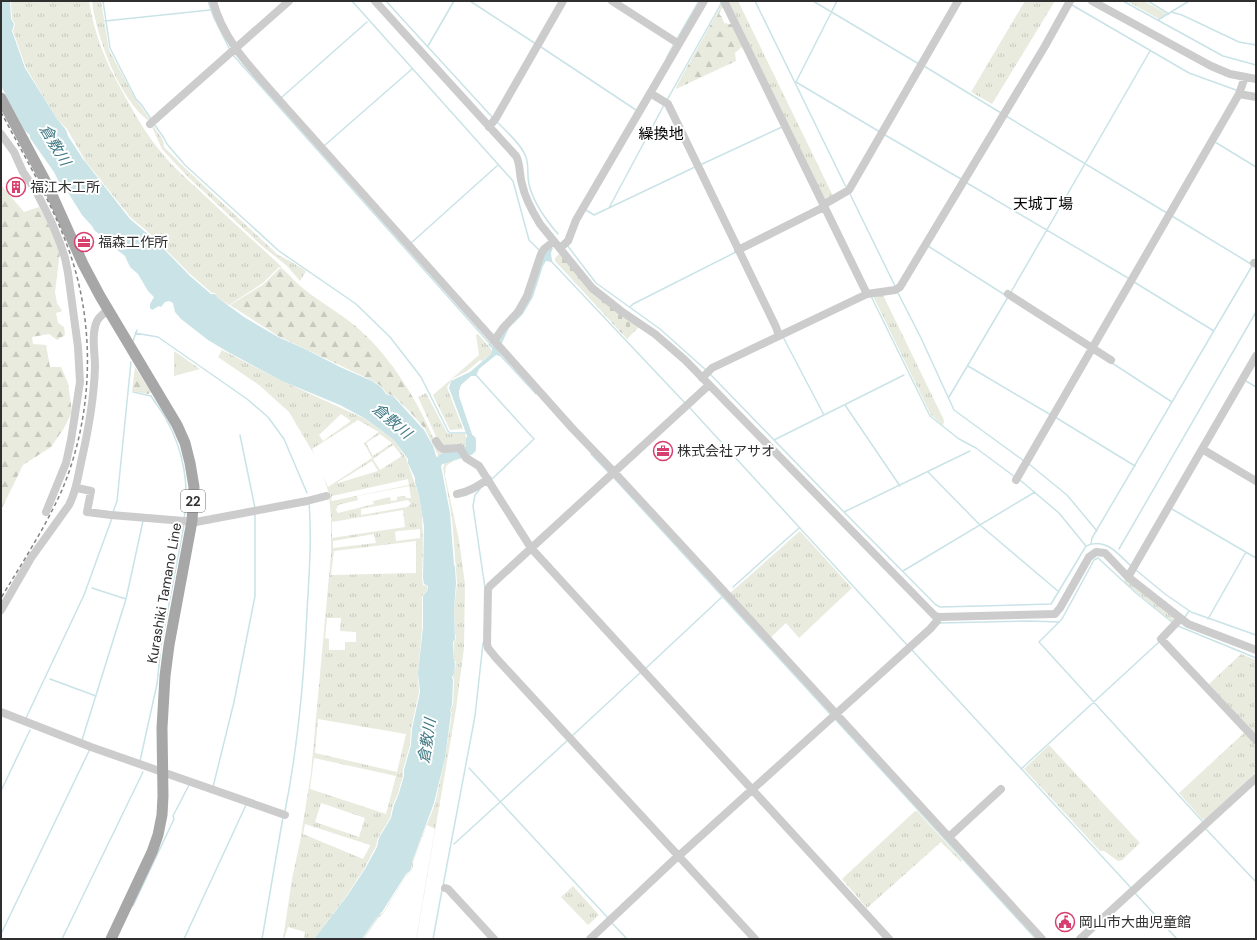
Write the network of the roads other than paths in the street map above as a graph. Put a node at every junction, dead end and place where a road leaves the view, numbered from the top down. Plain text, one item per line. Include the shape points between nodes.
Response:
1 (213, 1) edge
2 (289, 1) edge
3 (375, 1) edge
4 (563, 1) edge
5 (612, 1) edge
6 (704, 1) edge
7 (958, 1) edge
8 (1092, 1) edge
9 (725, 2) edge
10 (1070, 3) edge
11 (677, 42) junction
12 (232, 51) junction
13 (1245, 77) junction
14 (1256, 79) edge
15 (651, 92) junction
16 (1239, 94) junction
17 (1256, 97) edge
18 (1, 98) edge
19 (151, 122) dead end
20 (493, 122) junction
21 (1, 134) edge
22 (825, 205) junction
23 (554, 241) junction
24 (564, 244) junction
25 (740, 250) junction
26 (868, 293) junction
27 (1009, 295) dead end
28 (108, 310) junction
29 (780, 334) junction
30 (497, 344) junction
31 (1092, 348) junction
32 (1256, 356) edge
33 (1111, 360) dead end
34 (706, 374) junction
35 (709, 385) junction
36 (436, 441) dead end
37 (1202, 449) junction
38 (612, 474) junction
39 (1017, 479) dead end
40 (489, 481) junction
41 (1256, 481) edge
42 (77, 488) junction
43 (457, 494) dead end
44 (326, 496) dead end
45 (46, 512) dead end
46 (187, 520) junction
47 (531, 548) junction
48 (1128, 577) junction
49 (1, 610) edge
50 (938, 617) junction
51 (1176, 622) junction
52 (1256, 650) edge
53 (1, 712) edge
54 (833, 715) junction
55 (1256, 740) edge
56 (163, 771) junction
57 (1256, 778) edge
58 (753, 788) junction
59 (1001, 789) dead end
60 (284, 815) dead end
61 (949, 837) junction
62 (680, 858) junction
63 (445, 888) dead end
64 (111, 939) edge
65 (494, 939) edge
66 (590, 939) edge
67 (756, 939) edge
68 (889, 939) edge
69 (1042, 939) edge
70 (1080, 939) edge

1 - 12 street
2 - 12 street
3 - 20 street
4 - 20 street
5 - 11 street
6 - 11 street
7 - 22 street via 848,191
8 - 13 street via 1198,60 1230,74
9 - 22 street
10 - 26 street via 896,289
11 - 15 street
12 - 19 street
12 - 30 street
13 - 14 street
13 - 16 street
15 - 24 street
15 - 25 street via 666,102
16 - 17 street
16 - 31 street
18 - 28 main road, Kurashiki Tamano Line / 22 via 48,186 83,264
20 - 23 street via 518,159 527,200 540,224
21 - 45 street via 36,191 60,243 68,273 78,347 80,382 71,440 66,463
22 - 25 street
22 - 26 street
23 - 24 street
23 - 30 street via 542,252 527,296 518,312 503,328
24 - 34 street via 577,272 592,288
25 - 29 street
26 - 29 street
27 - 31 street
28 - 42 street via 98,320 95,331 93,399
28 - 46 main road, Kurashiki Tamano Line / 22 via 167,406 185,443 194,487
29 - 34 street
30 - 38 street
31 - 33 street
31 - 39 street
32 - 37 street
34 - 35 street
35 - 38 street
35 - 50 street
36 - 40 street via 444,449 458,447 466,458 479,466
37 - 41 street
37 - 48 street
38 - 47 street
38 - 54 street
40 - 43 street
40 - 47 street
42 - 46 street via 91,491 87,512
42 - 49 street via 69,505 31,558
44 - 46 street via 254,511
46 - 56 main road, Kurashiki Tamano Line / 22 via 168,653 163,708
47 - 58 street
47 - 62 street via 488,589 488,648
48 - 50 street via 1107,555 1096,552 1089,557 1055,614
48 - 51 street
50 - 54 street via 930,629
51 - 52 street via 1188,624
51 - 55 street via 1161,639
53 - 56 street
54 - 58 street
54 - 61 street
56 - 60 street
56 - 64 main road, Kurashiki Tamano Line / 22 via 162,815 158,835
57 - 70 street
58 - 62 street via 682,853
58 - 68 street
59 - 61 street
61 - 69 street
62 - 66 street
62 - 67 street
63 - 65 street

